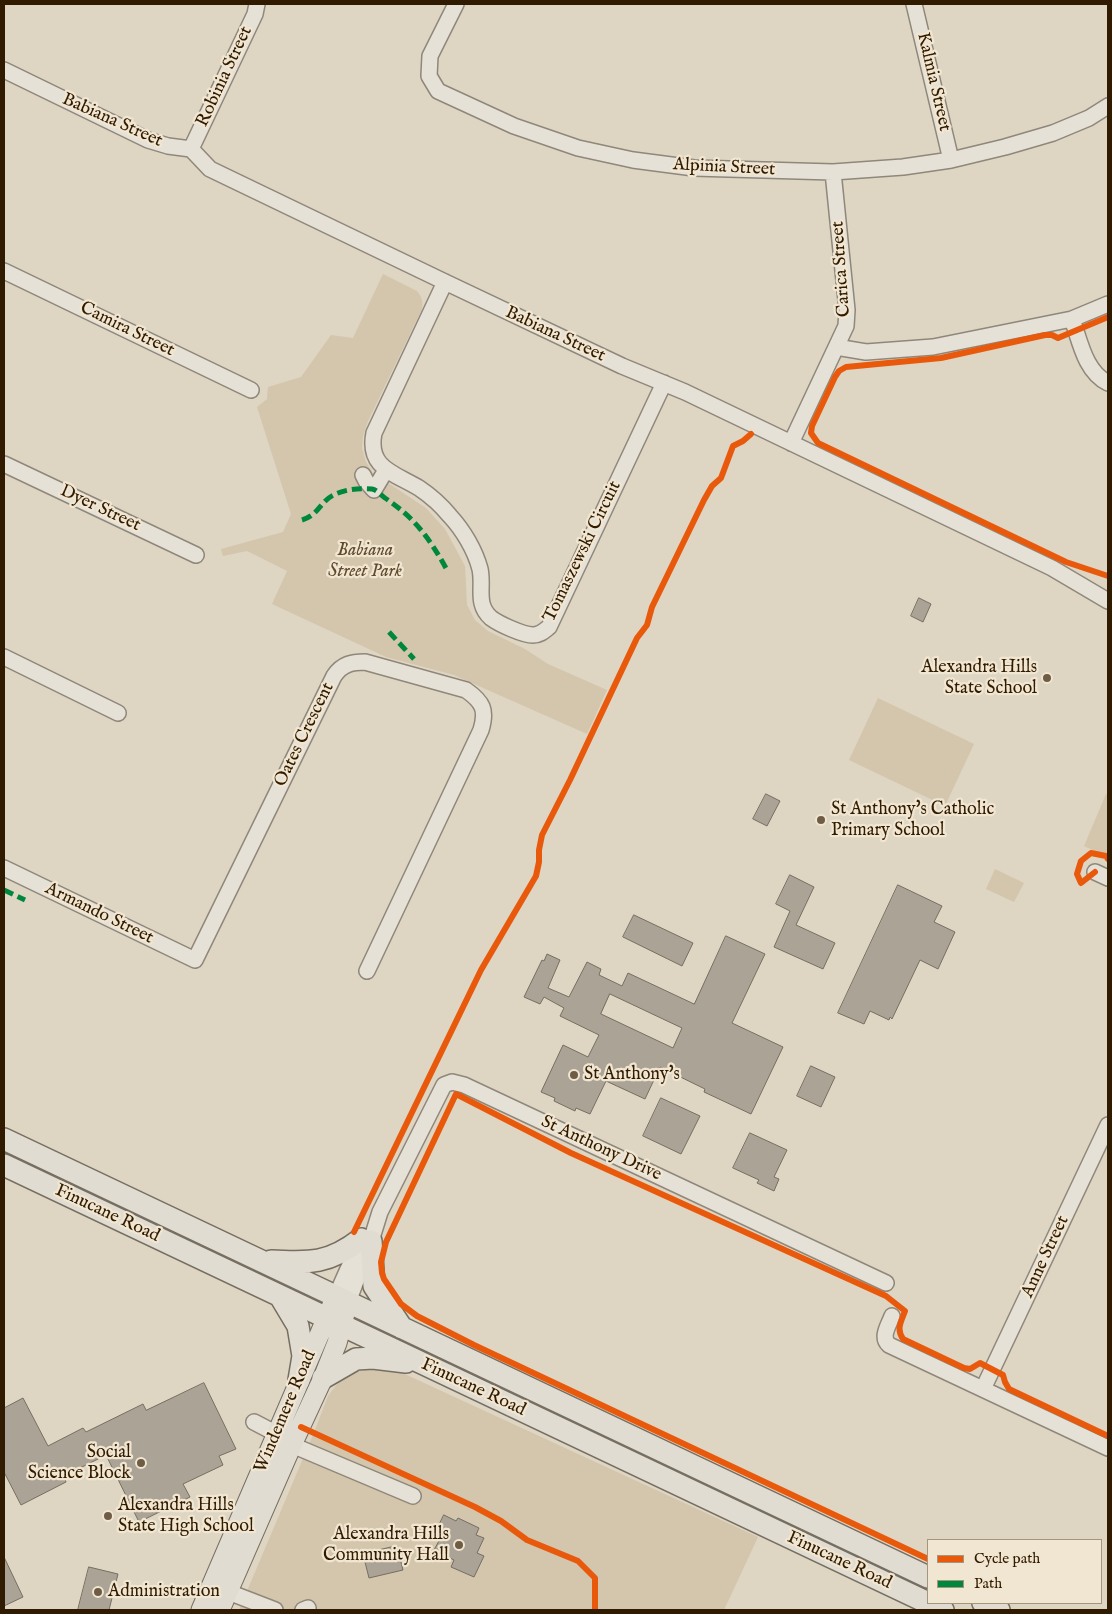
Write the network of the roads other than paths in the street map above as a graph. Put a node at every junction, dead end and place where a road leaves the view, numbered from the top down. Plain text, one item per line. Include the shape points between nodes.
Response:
1 (257, 4) edge
2 (456, 4) edge
3 (914, 4) edge
4 (4, 70) edge
5 (1108, 106) edge
6 (191, 149) junction
7 (951, 160) junction
8 (833, 172) junction
9 (4, 271) edge
10 (444, 282) junction
11 (1108, 304) edge
12 (1072, 319) junction
13 (836, 347) junction
14 (1108, 382) edge
15 (664, 383) junction
16 (250, 390) dead end
17 (791, 443) junction
18 (4, 464) edge
19 (386, 470) junction
20 (363, 475) dead end
21 (196, 555) dead end
22 (1108, 601) edge
23 (4, 658) edge
24 (118, 713) dead end
25 (4, 868) edge
26 (195, 960) joint
27 (366, 971) dead end
28 (1108, 1126) edge
29 (4, 1139) edge
30 (4, 1165) edge
31 (366, 1240) junction
32 (261, 1260) junction
33 (886, 1283) dead end
34 (280, 1296) junction
35 (342, 1299) junction
36 (892, 1316) dead end
37 (335, 1321) junction
38 (402, 1328) junction
39 (424, 1364) junction
40 (323, 1378) junction
41 (299, 1380) junction
42 (983, 1389) junction
43 (254, 1422) dead end
44 (285, 1440) junction
45 (1108, 1448) edge
46 (413, 1496) dead end
47 (927, 1577) edge
48 (220, 1588) junction
49 (927, 1603) edge
50 (929, 1604) edge
51 (985, 1604) edge
52 (201, 1610) edge
53 (220, 1610) edge
54 (275, 1610) edge
55 (942, 1610) edge
56 (999, 1610) edge

1 - 6 street, Robinia Street
2 - 8 street, Alpinia Street via 430,56 429,76 438,91 514,126 578,148 642,161 694,168
3 - 7 street, Kalmia Street
4 - 6 street, Babiana Street via 148,140
5 - 7 street, Alpinia Street via 1053,133
6 - 10 street, Babiana Street via 210,169
7 - 8 street, Alpinia Street
8 - 13 street, Carica Street via 847,310 846,326
9 - 16 street, Camira Street
10 - 15 street, Babiana Street
10 - 19 street, Tomaszewski Circuit via 374,433 374,454
11 - 12 street
12 - 13 street via 933,347 866,352
12 - 14 street via 1089,365 1102,380
13 - 17 street, Carica Street
15 - 17 street, Babiana Street
15 - 19 street, Tomaszewski Circuit via 549,626 541,633 522,633 493,620 485,612 480,602 479,567 455,521 439,503
17 - 22 street, Babiana Street via 1052,568
18 - 21 street, Dyer Street
19 - 20 street via 374,490
23 - 24 street
25 - 26 street, Armando Street
26 - 27 street, Oates Crescent via 334,676 346,664 366,662 466,690 477,698 483,708 484,720
28 - 42 street, Anne Street
29 - 32 highway, Finucane Road
30 - 34 highway, Finucane Road
31 - 32 highway via 324,1260
31 - 33 street, St Anthony Drive via 444,1085 452,1082
31 - 35 street, St Anthony Drive
31 - 38 highway via 374,1286
32 - 35 highway, Finucane Road
34 - 37 highway, Finucane Road
34 - 41 highway via 298,1326 303,1356
35 - 37 main road, Windemere Road
35 - 38 highway, Finucane Road
36 - 42 street via 884,1336 885,1342
37 - 39 highway, Finucane Road
37 - 40 main road, Windemere Road
37 - 41 main road, Windemere Road
38 - 47 highway, Finucane Road
39 - 40 highway via 356,1359
39 - 49 highway, Finucane Road
40 - 44 main road, Windemere Road
41 - 44 main road, Windemere Road
42 - 45 street
43 - 44 street
44 - 46 street
44 - 48 main road, Windemere Road
48 - 52 main road, Windemere Road
48 - 53 main road, Windemere Road
48 - 54 street
50 - 55 highway, Finucane Road
51 - 56 highway

